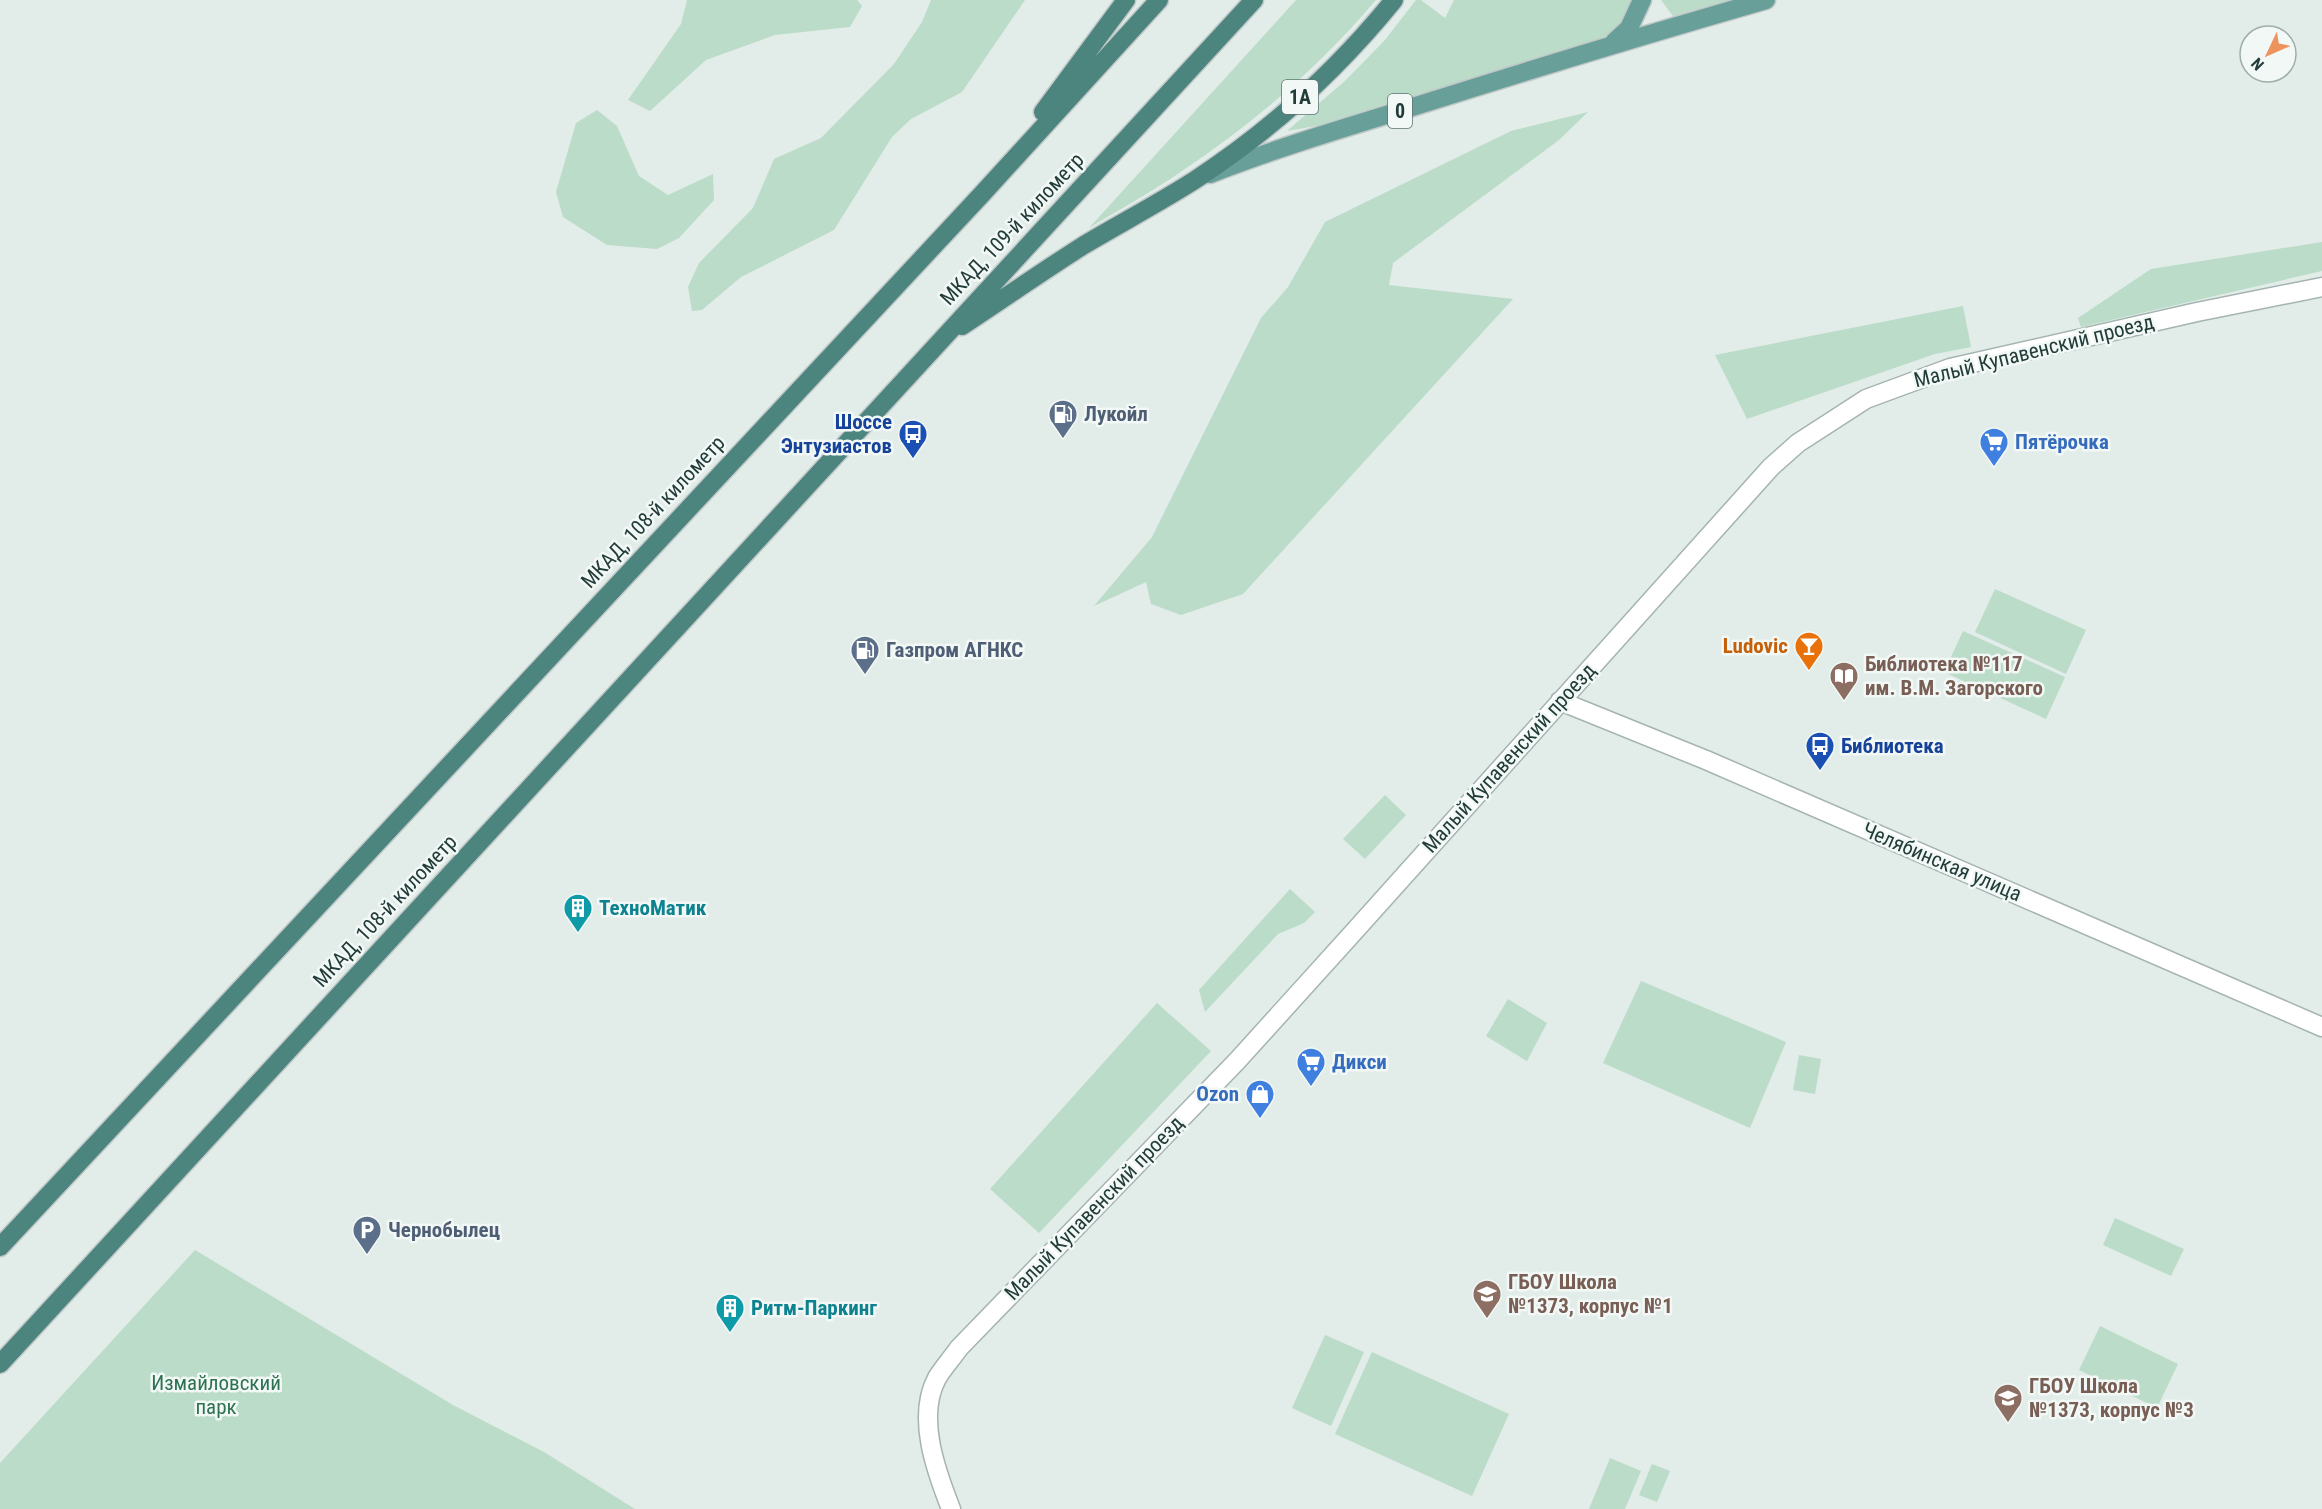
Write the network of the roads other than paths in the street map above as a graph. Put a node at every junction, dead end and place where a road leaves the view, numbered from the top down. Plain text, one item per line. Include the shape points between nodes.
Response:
1 (1126, 0) edge
2 (1159, 0) edge
3 (1254, 0) edge
4 (1394, 0) edge
5 (1642, 0) edge
6 (1766, 0) edge
7 (1607, 46) junction
8 (1194, 181) junction
9 (983, 193) junction
10 (2322, 287) edge
11 (938, 341) junction
12 (804, 489) joint
13 (1560, 701) junction
14 (2322, 1027) edge
15 (0, 1247) edge
16 (0, 1364) edge
17 (951, 1509) edge

1 - 9 highway
2 - 9 highway
3 - 11 highway, МКАД, 109-й километр
4 - 8 highway, 1A via 1331,70 1256,135
5 - 7 main road via 1629,28
6 - 7 main road, 0
7 - 8 main road, 0 via 1253,157
8 - 11 highway, 0 via 1085,245
9 - 15 highway, МКАД, 108-й километр
10 - 13 street, Малый Купавенский проезд via 1950,368 1866,399 1798,443 1771,467
11 - 12 highway, МКАД, 109-й километр
12 - 16 highway, МКАД, 108-й километр
13 - 14 street, Челябинская улица via 1706,760
13 - 17 street, Малый Купавенский проезд via 1236,1061 959,1348 936,1380 927,1412 932,1452

